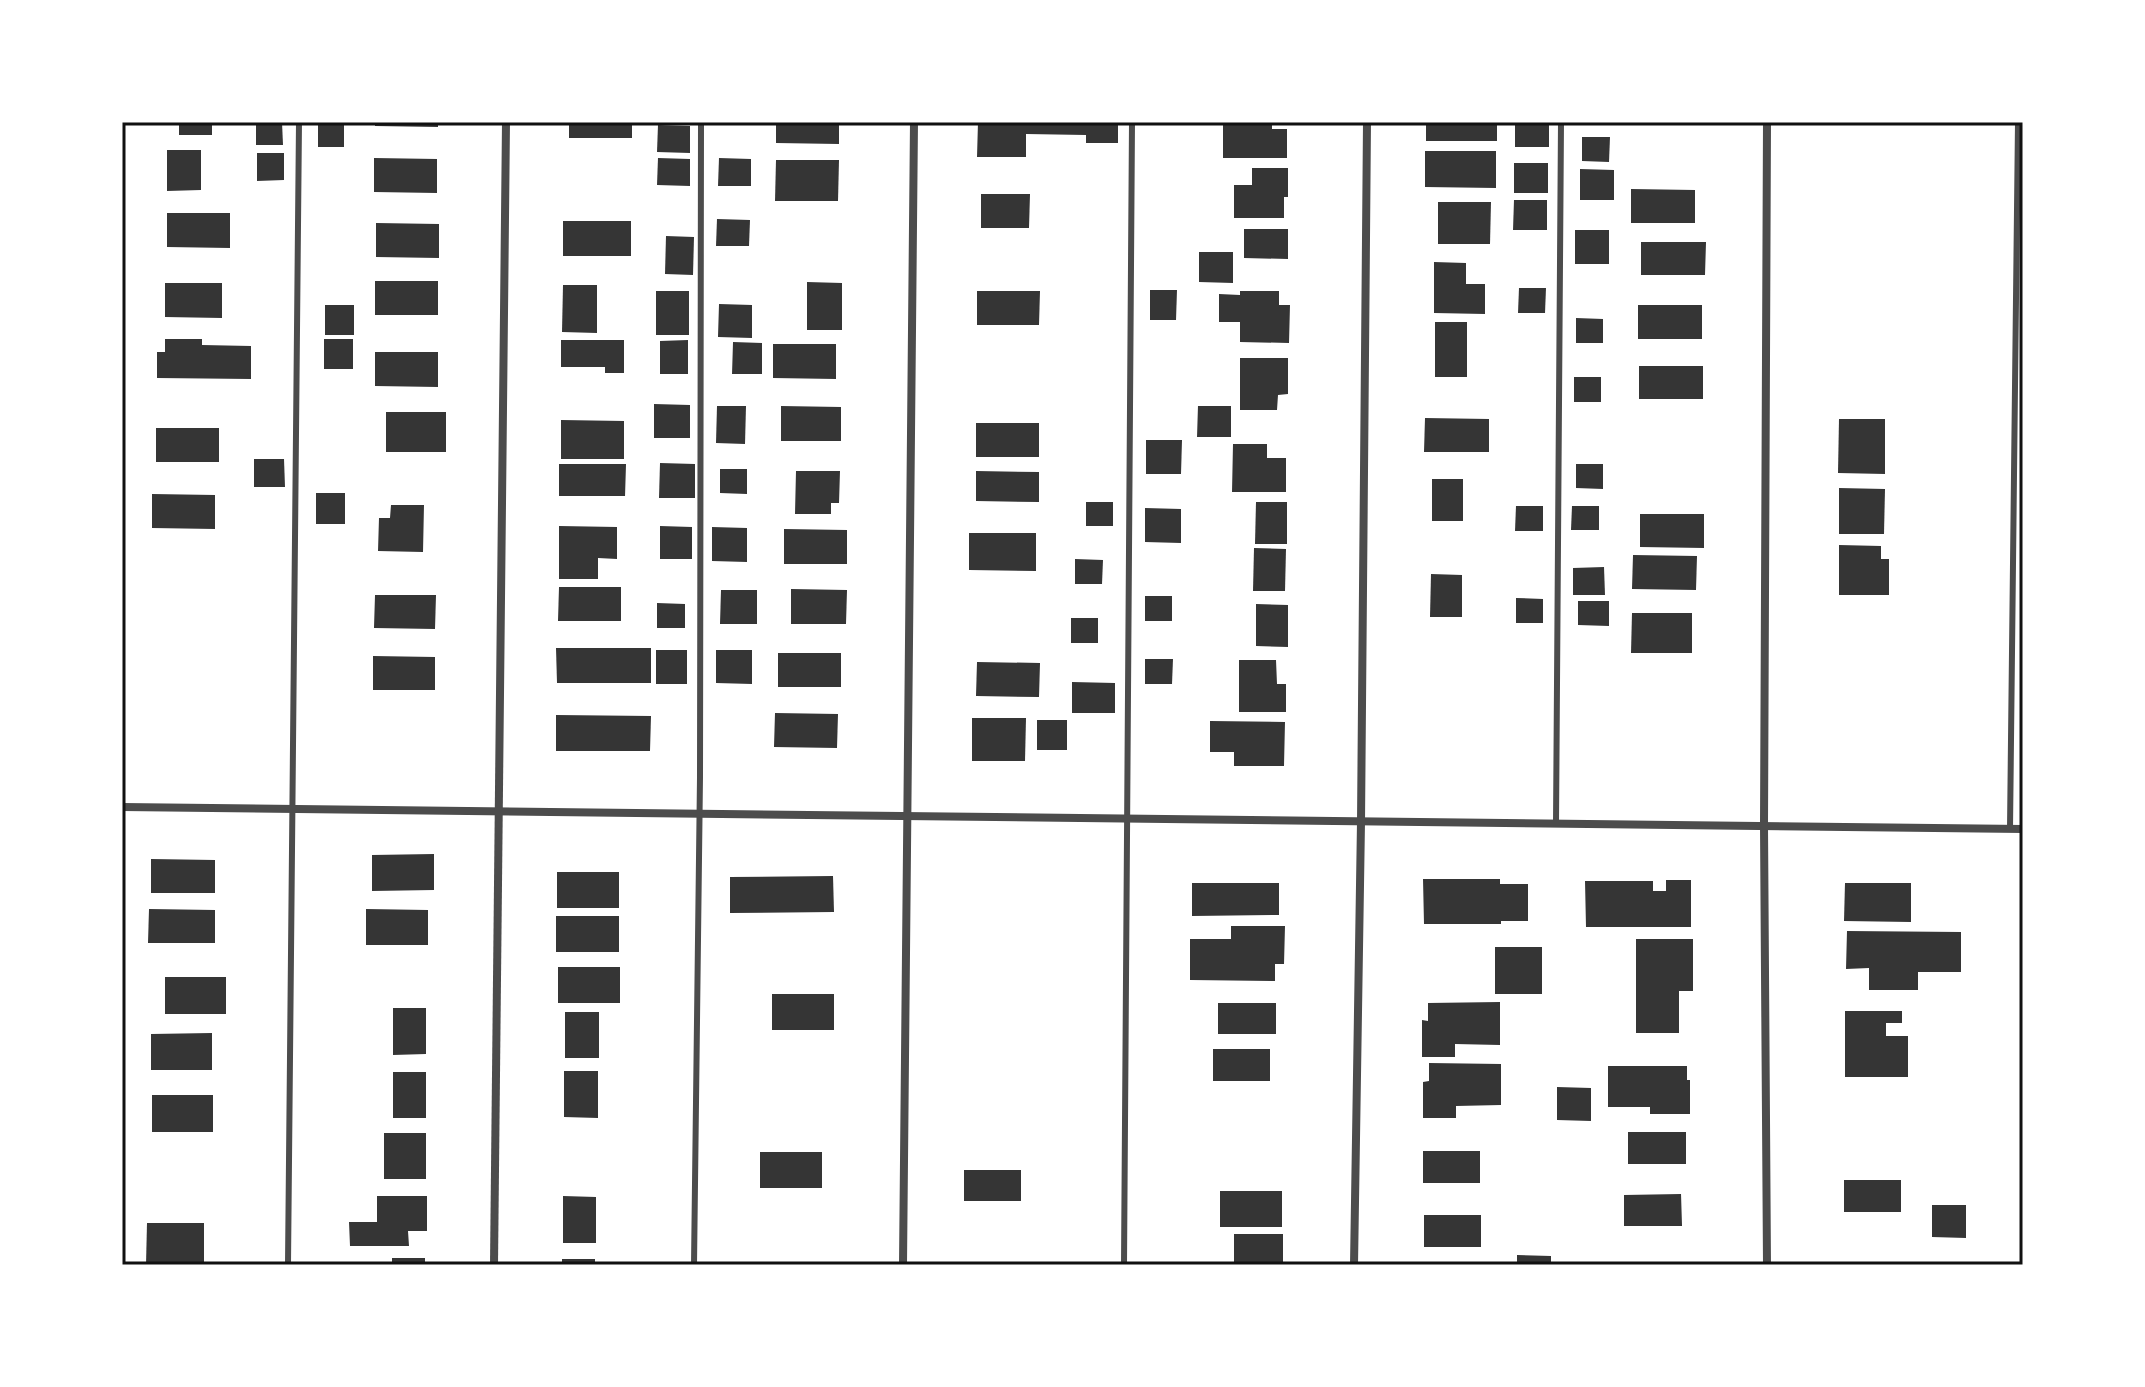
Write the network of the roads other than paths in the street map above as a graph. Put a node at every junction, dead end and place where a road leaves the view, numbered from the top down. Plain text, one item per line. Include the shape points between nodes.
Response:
1 (299, 122) edge
2 (506, 122) edge
3 (701, 122) edge
4 (914, 122) edge
5 (1132, 122) edge
6 (1367, 122) edge
7 (1561, 122) edge
8 (1767, 122) edge
9 (2018, 122) edge
10 (122, 807) edge
11 (292, 809) junction
12 (498, 811) junction
13 (700, 814) junction
14 (908, 816) junction
15 (1127, 819) junction
16 (1361, 822) junction
17 (1556, 824) junction
18 (1764, 826) junction
19 (2010, 829) junction
20 (2023, 829) edge
21 (288, 1265) edge
22 (494, 1265) edge
23 (694, 1265) edge
24 (903, 1265) edge
25 (1124, 1265) edge
26 (1354, 1265) edge
27 (1767, 1265) edge

1 - 11 lane
2 - 12 street
3 - 13 lane
4 - 14 street
5 - 15 lane
6 - 16 street
7 - 17 lane
8 - 18 street
9 - 19 lane
10 - 11 street
11 - 12 street
11 - 21 lane
12 - 13 street
12 - 22 street
13 - 14 street
13 - 23 lane
14 - 15 street
14 - 24 street
15 - 16 street
15 - 25 lane
16 - 17 street
16 - 26 street
17 - 18 street
18 - 19 street
18 - 27 street
19 - 20 street

